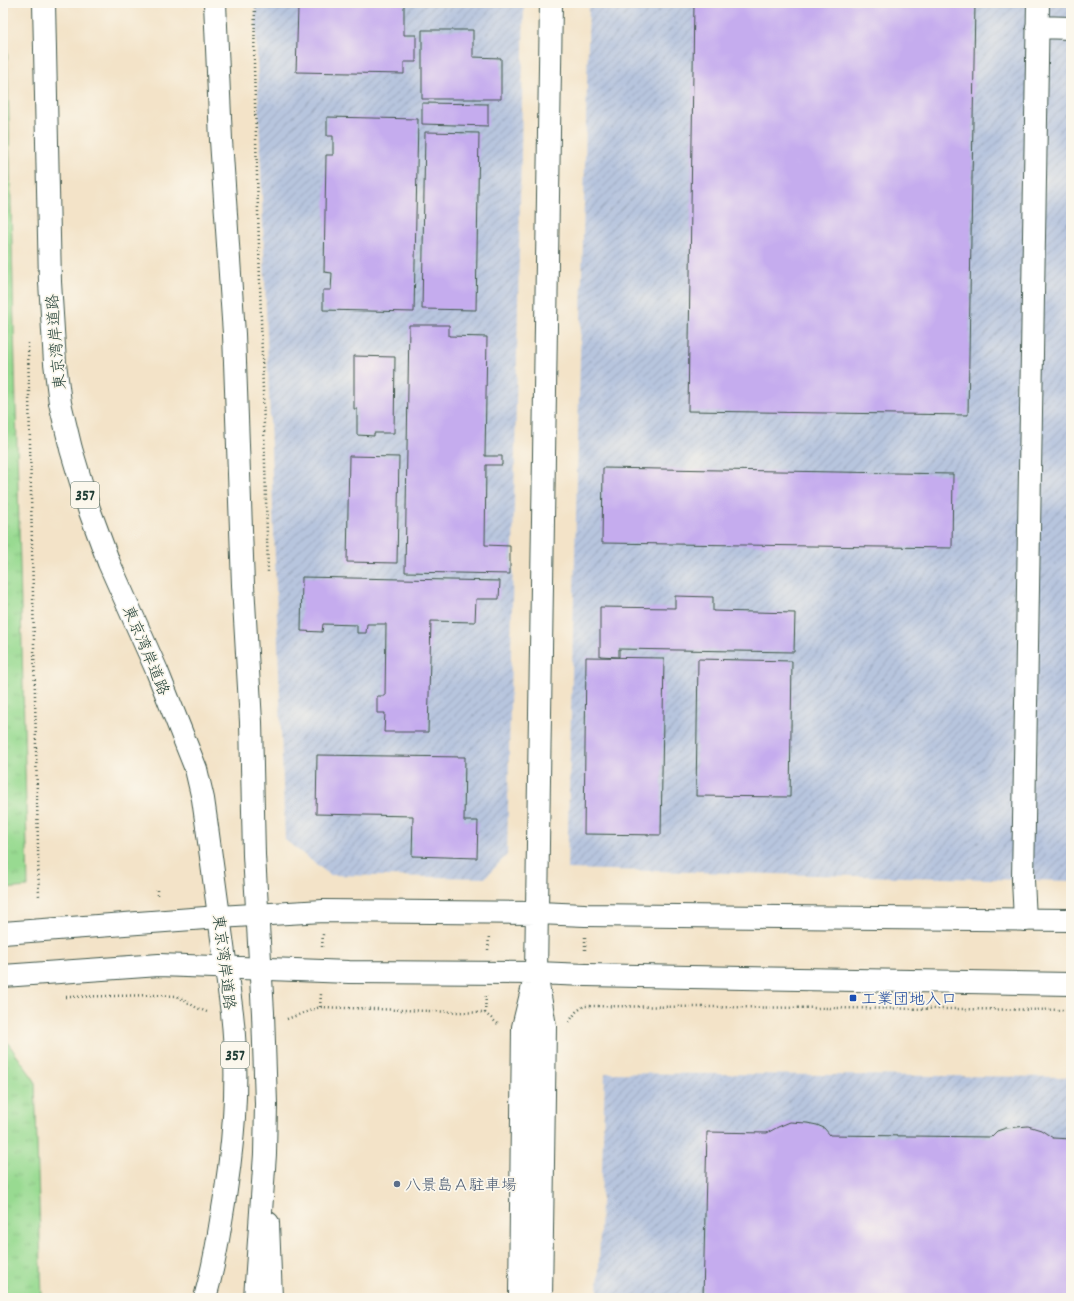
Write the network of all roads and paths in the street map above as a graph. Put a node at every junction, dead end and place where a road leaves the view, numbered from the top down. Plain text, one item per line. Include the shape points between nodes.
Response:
1 (44, 3) edge
2 (215, 3) edge
3 (255, 3) edge
4 (551, 3) edge
5 (1038, 3) edge
6 (1038, 27) junction
7 (1071, 28) edge
8 (28, 338) dead end
9 (268, 574) dead end
10 (39, 898) dead end
11 (538, 913) junction
12 (256, 915) junction
13 (219, 916) junction
14 (1025, 920) junction
15 (1071, 920) edge
16 (3, 933) edge
17 (226, 966) junction
18 (260, 968) junction
19 (536, 973) junction
20 (3, 976) edge
21 (1071, 984) edge
22 (64, 997) dead end
23 (584, 1006) dead end
24 (1071, 1010) edge
25 (232, 1013) junction
26 (263, 1013) junction
27 (501, 1027) dead end
28 (265, 1154) junction
29 (205, 1298) edge
30 (255, 1298) edge
31 (271, 1298) edge
32 (520, 1298) edge
33 (541, 1298) edge

1 - 13 main road, 東京湾岸道路 / 357 via 50,282 60,403 89,509 108,563 157,671 196,769 208,827
2 - 12 main road, 東京湾岸道路 / 357 via 234,334
3 - 9 path via 254,66
4 - 11 main road
5 - 6 main road
6 - 7 main road
6 - 14 main road via 1023,880
8 - 10 path
11 - 12 main road via 356,911
11 - 14 main road
11 - 19 main road
12 - 13 main road
12 - 18 main road, 東京湾岸道路 / 357
13 - 16 main road
13 - 17 main road, 東京湾岸道路 / 357
14 - 15 main road
17 - 18 main road
17 - 20 main road via 159,964
17 - 25 main road, 東京湾岸道路 / 357
18 - 19 main road
18 - 26 main road, 東京湾岸道路 / 357
19 - 21 main road
19 - 32 main road via 523,1026
19 - 33 main road via 545,1026
22 - 25 path via 177,996 197,1008 216,1014
23 - 24 path
25 - 29 main road, 東京湾岸道路 / 357 via 236,1096 232,1144 215,1260
26 - 27 path via 287,1019 320,1007 485,1013
26 - 28 main road, 東京湾岸道路 / 357
28 - 30 main road, 東京湾岸道路 / 357
28 - 31 main road

